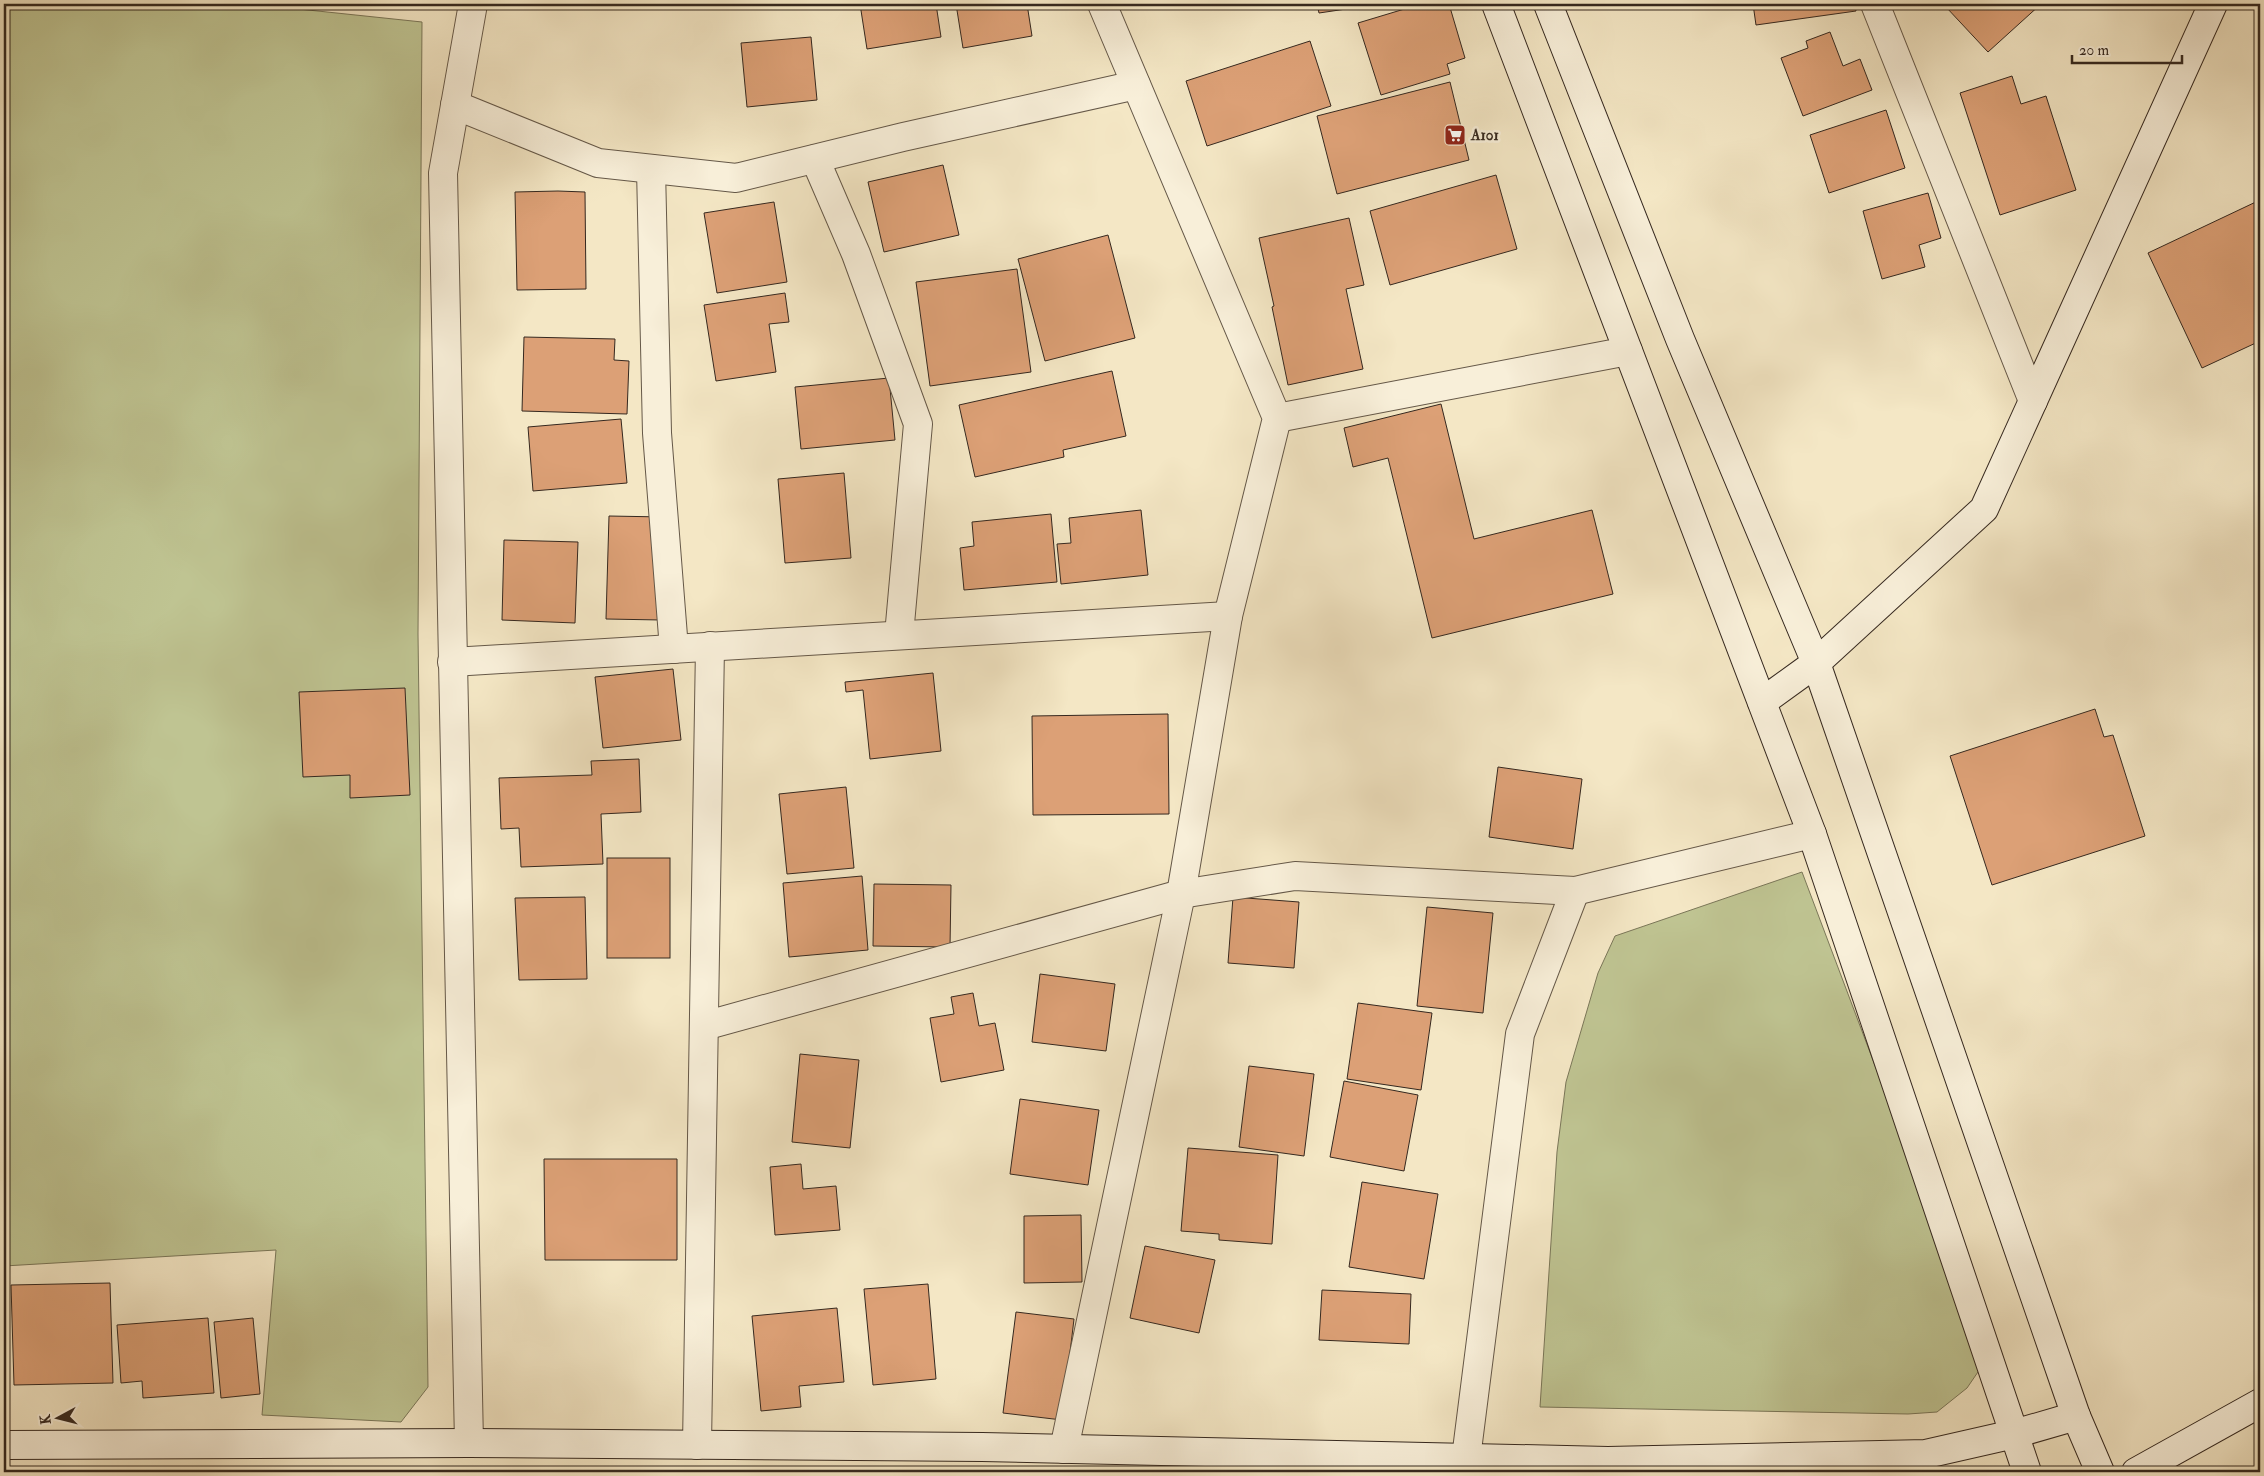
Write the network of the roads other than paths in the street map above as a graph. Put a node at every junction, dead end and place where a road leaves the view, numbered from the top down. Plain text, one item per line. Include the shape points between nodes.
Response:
1 (473, 4) edge
2 (1102, 4) edge
3 (1496, 4) edge
4 (1548, 4) edge
5 (1875, 4) edge
6 (2213, 4) edge
7 (1136, 85) junction
8 (455, 105) junction
9 (815, 159) junction
10 (651, 169) junction
11 (1628, 351) junction
12 (2033, 401) junction
13 (1276, 418) junction
14 (1228, 616) junction
15 (899, 635) junction
16 (710, 646) junction
17 (674, 649) junction
18 (452, 662) junction
19 (1816, 663) junction
20 (1762, 702) junction
21 (1812, 834) junction
22 (1575, 891) junction
23 (1181, 894) junction
24 (704, 1026) junction
25 (2260, 1403) edge
26 (2076, 1416) junction
27 (2014, 1434) junction
28 (469, 1444) junction
29 (4, 1445) edge
30 (697, 1445) junction
31 (1064, 1449) junction
32 (1466, 1458) junction
33 (2028, 1472) edge
34 (2100, 1472) edge
35 (2136, 1472) edge

1 - 8 street
2 - 7 street
3 - 11 street
4 - 19 street via 1680,339
5 - 12 street
6 - 12 street
7 - 9 street
7 - 13 street
8 - 10 street via 598,163
8 - 18 street via 443,173
9 - 10 street via 736,178
9 - 15 street via 856,254 918,424
10 - 17 street via 657,433
11 - 13 street
11 - 20 street
12 - 19 street via 1984,509
13 - 14 street
14 - 15 street
14 - 23 street
15 - 16 street
16 - 17 street
16 - 24 street
17 - 18 street
18 - 28 street
19 - 20 street
19 - 26 street
20 - 21 street
21 - 22 street
21 - 27 street
22 - 23 street via 1295,876
22 - 32 street via 1520,1034
23 - 24 street
23 - 31 street
24 - 30 street
25 - 35 street
26 - 27 street
26 - 34 street
27 - 32 street via 1926,1454 1608,1461
27 - 33 street
28 - 29 street
28 - 30 street
30 - 31 street
31 - 32 street

